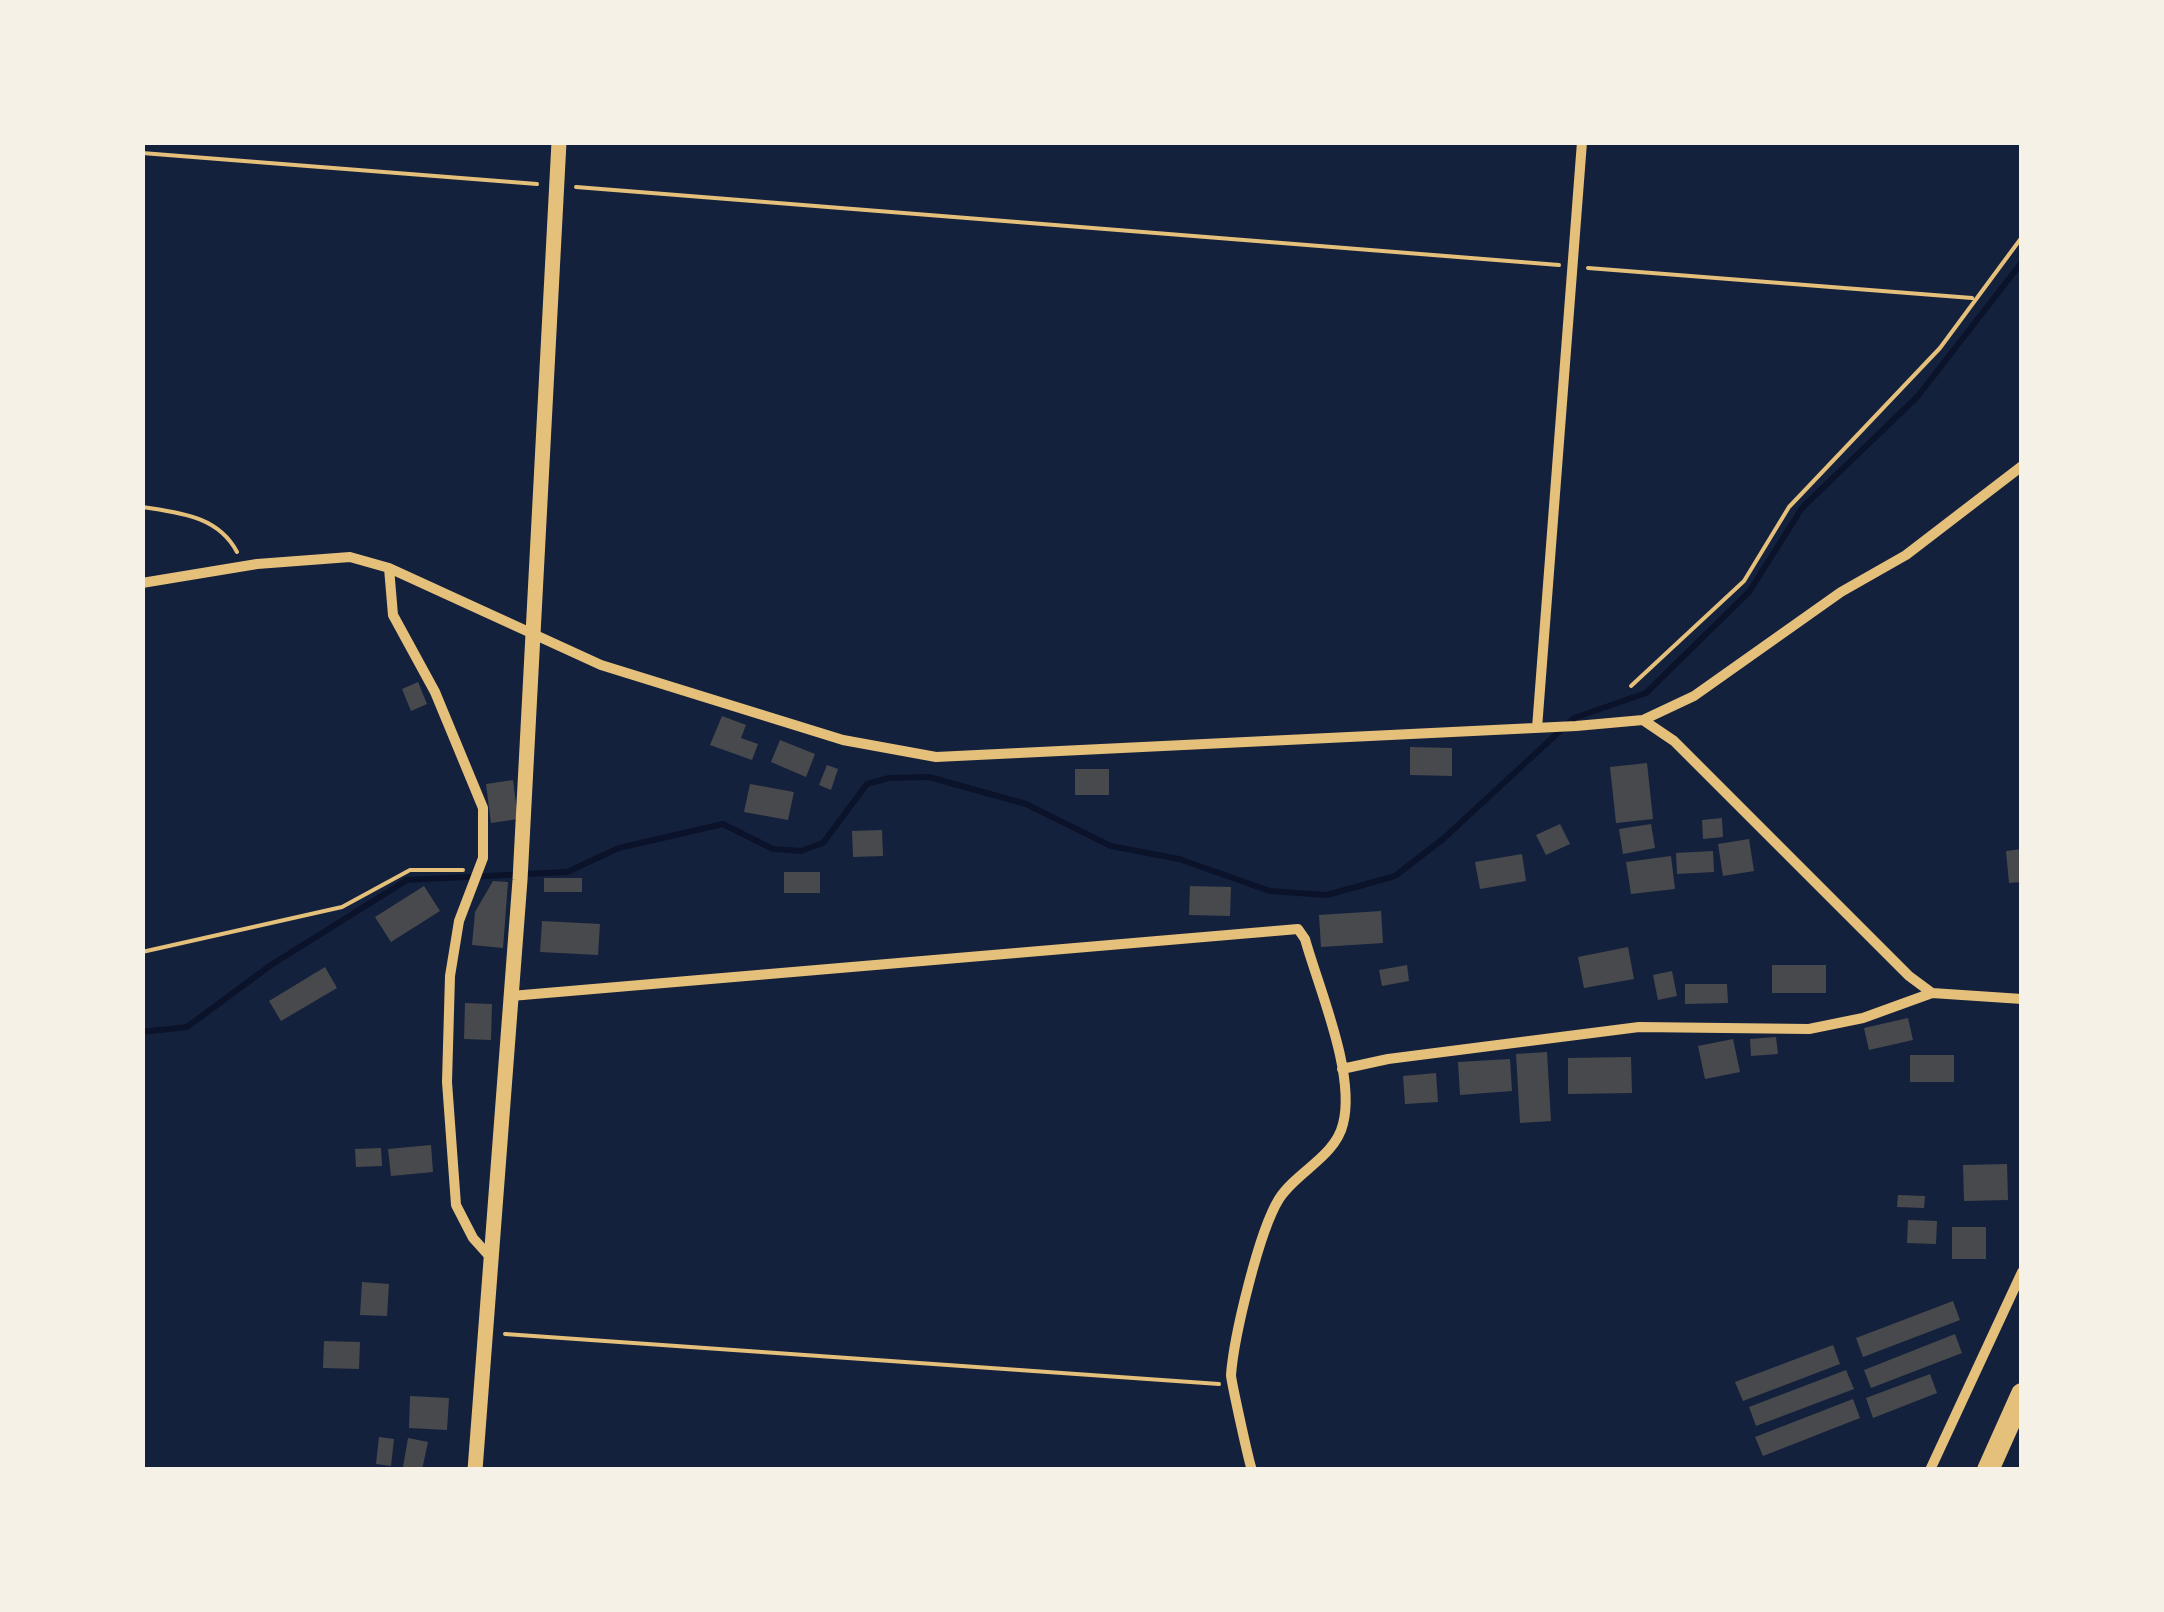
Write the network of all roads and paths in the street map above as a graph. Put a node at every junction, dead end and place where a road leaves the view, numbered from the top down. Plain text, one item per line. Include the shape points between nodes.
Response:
1 (559, 142) edge
2 (1582, 142) edge
3 (142, 153) edge
4 (557, 186) junction
5 (2022, 237) edge
6 (1572, 266) junction
7 (1972, 298) junction
8 (2022, 466) edge
9 (142, 506) edge
10 (242, 566) junction
11 (389, 568) junction
12 (142, 583) edge
13 (536, 637) junction
14 (1631, 686) dead end
15 (1643, 720) junction
16 (1537, 728) junction
17 (478, 871) junction
18 (142, 952) edge
19 (1932, 993) junction
20 (511, 996) junction
21 (2022, 999) edge
22 (1342, 1069) junction
23 (491, 1258) junction
24 (2022, 1272) edge
25 (485, 1333) junction
26 (1231, 1385) junction
27 (2022, 1394) edge
28 (475, 1470) edge
29 (1252, 1470) edge
30 (1930, 1470) edge
31 (1988, 1470) edge

1 - 4 street
2 - 6 street
3 - 4 path
4 - 6 path
4 - 13 street
5 - 7 path
6 - 7 path
6 - 16 street
7 - 14 path via 1940,348 1789,507 1744,581
8 - 15 street via 1906,555 1841,592 1694,696
9 - 10 path via 215,526
10 - 11 street via 350,558
10 - 12 street
11 - 13 street
11 - 17 street via 393,615 435,692 482,808
13 - 16 street via 601,665 843,740 936,757
13 - 20 street
15 - 16 street
15 - 19 street via 1674,741
17 - 18 path via 410,870 342,908
17 - 23 street via 455,944 447,1082 456,1205
19 - 21 street
19 - 22 street via 1809,1029 1639,1026
20 - 22 street via 1290,928 1305,940
20 - 23 street
22 - 26 street via 1339,1136 1270,1215
23 - 25 street
24 - 30 street
25 - 26 path
25 - 28 street
26 - 29 street
27 - 31 highway

